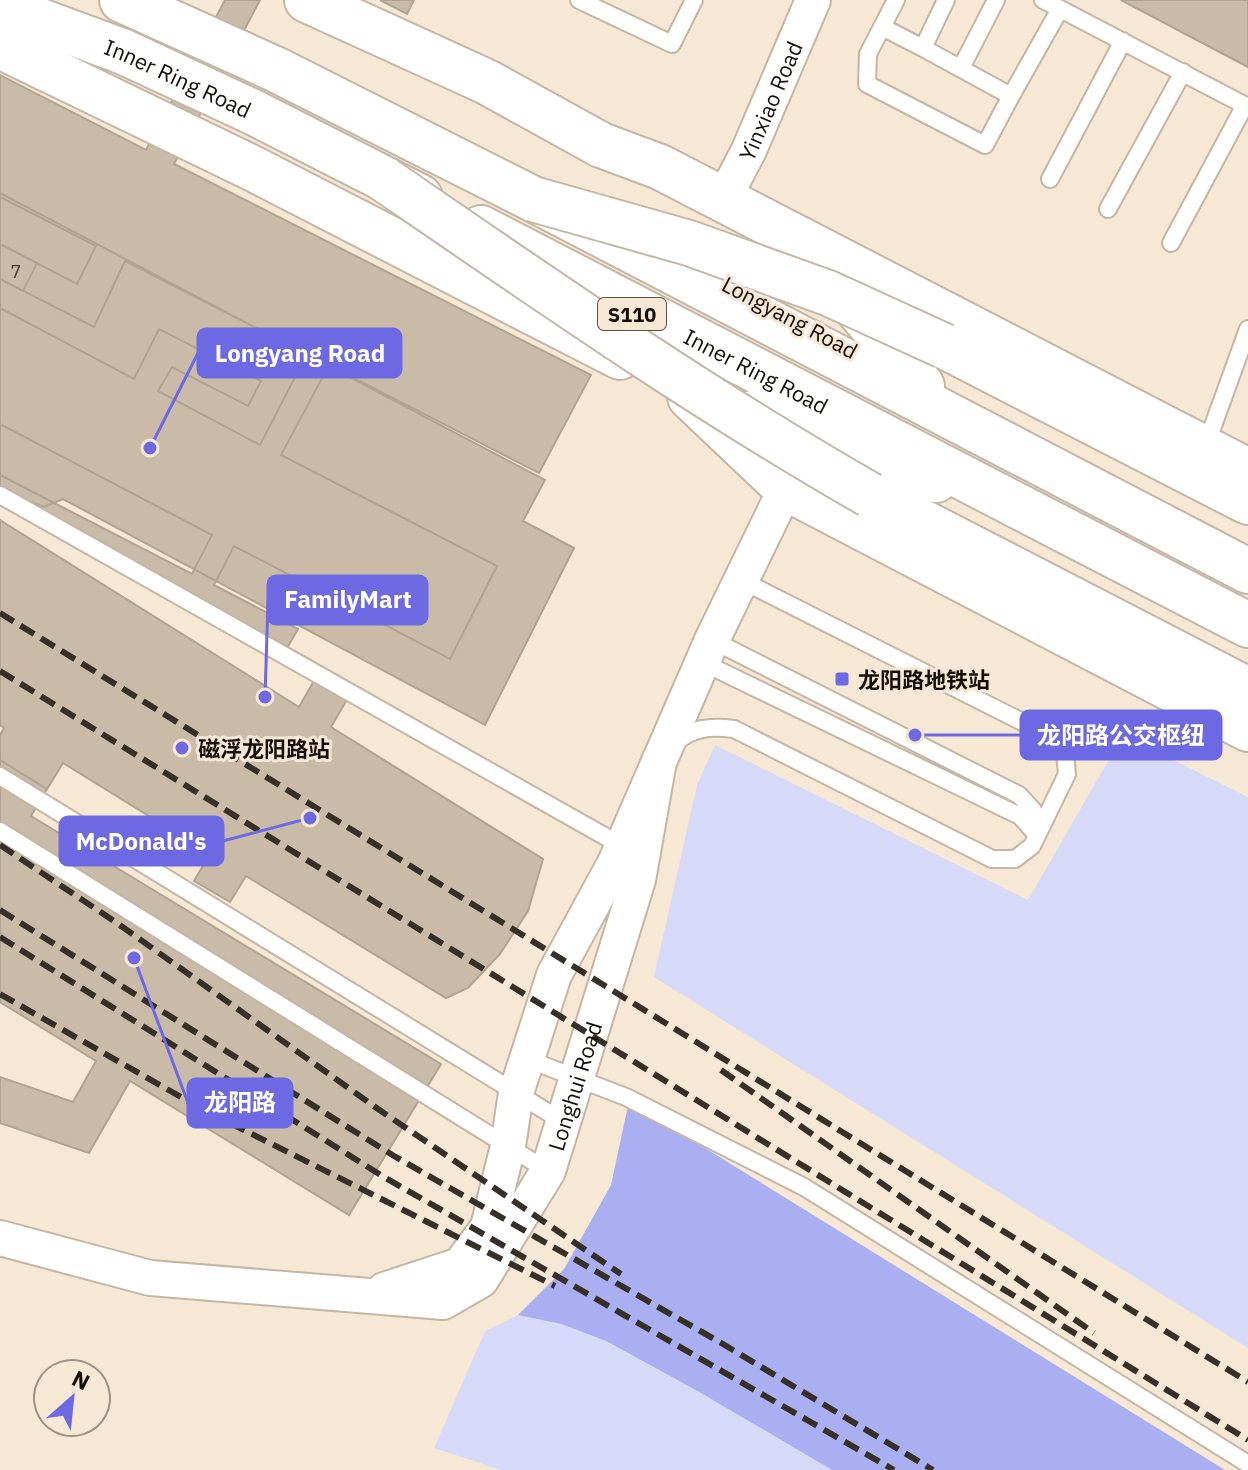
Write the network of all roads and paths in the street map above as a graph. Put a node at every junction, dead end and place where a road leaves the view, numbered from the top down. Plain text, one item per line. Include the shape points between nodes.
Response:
1 (122, 0) edge
2 (157, 0) edge
3 (307, 0) edge
4 (579, 0) edge
5 (694, 0) edge
6 (813, 0) edge
7 (896, 0) edge
8 (946, 0) edge
9 (996, 0) edge
10 (1043, 0) edge
11 (0, 6) edge
12 (1060, 9) junction
13 (0, 26) edge
14 (882, 27) junction
15 (1123, 41) junction
16 (0, 46) edge
17 (923, 48) junction
18 (961, 68) junction
19 (1183, 72) junction
20 (1011, 96) junction
21 (1247, 106) edge
22 (601, 145) junction
23 (384, 179) junction
24 (1050, 179) dead end
25 (533, 199) junction
26 (723, 200) junction
27 (1108, 209) dead end
28 (1171, 243) dead end
29 (1248, 329) edge
30 (922, 386) junction
31 (678, 387) junction
32 (1205, 449) junction
33 (1248, 471) edge
34 (951, 485) junction
35 (786, 488) junction
36 (0, 495) edge
37 (1248, 502) edge
38 (1248, 555) edge
39 (1248, 571) edge
40 (741, 580) junction
41 (1248, 625) edge
42 (1248, 640) edge
43 (707, 651) junction
44 (1248, 690) edge
45 (1248, 729) edge
46 (659, 761) junction
47 (0, 776) edge
48 (0, 831) edge
49 (1037, 836) junction
50 (622, 846) junction
51 (527, 1059) junction
52 (577, 1078) junction
53 (516, 1093) junction
54 (562, 1121) junction
55 (508, 1146) junction
56 (548, 1171) junction
57 (0, 1238) edge
58 (369, 1296) junction
59 (1248, 1464) edge

1 - 25 main road via 275,69
2 - 30 main road, Longyang Road via 539,187
3 - 22 main road via 487,82
4 - 5 lane via 672,44
6 - 26 street, Yinxiao Road
7 - 14 lane
8 - 17 lane
9 - 18 lane
10 - 12 lane
11 - 23 main road, Inner Ring Road via 124,52
12 - 15 lane
12 - 20 lane
13 - 34 main road, S110 via 71,42 252,122 824,412
14 - 17 lane
14 - 20 lane via 868,54 867,84 985,145
15 - 19 lane
15 - 24 lane
16 - 31 main road, S110 via 256,170
17 - 18 lane
18 - 20 lane
19 - 21 lane
19 - 27 lane
21 - 28 lane
22 - 26 main road via 660,167
22 - 30 main road via 653,181 824,272
23 - 41 main road, Inner Ring Road, bridge
23 - 44 main road, bridge via 779,443
25 - 37 main road, bridge via 689,243 828,293 944,346
25 - 39 main road, bridge
26 - 32 main road
29 - 32 lane
30 - 38 main road, Longyang Road
31 - 34 main road, S110
31 - 35 main road, S110
32 - 33 main road
34 - 35 main road
34 - 42 main road, S110
35 - 40 street, Longhui Road
35 - 45 main road, S110
36 - 50 lane
40 - 43 street, Longhui Road
40 - 49 lane via 1052,737 1065,753 1067,774
43 - 46 street, Longhui Road
43 - 49 lane via 1020,816
43 - 49 lane via 1019,795 1033,810
46 - 49 lane via 676,741 696,730 734,729 992,859 1015,859
46 - 50 street, Longhui Road
46 - 52 street, Longhui Road via 638,880
47 - 53 lane
48 - 55 lane
50 - 51 street, Longhui Road via 554,975
51 - 52 lane
51 - 53 street, Longhui Road
52 - 54 street, Longhui Road
52 - 59 lane via 626,1097 804,1187
53 - 54 lane
53 - 55 street, Longhui Road
54 - 56 street, Longhui Road
55 - 56 lane
55 - 58 street, Longhui Road via 488,1227 460,1265
56 - 58 street, Longhui Road via 481,1280 443,1302
57 - 58 street, Longhui Road via 150,1278

